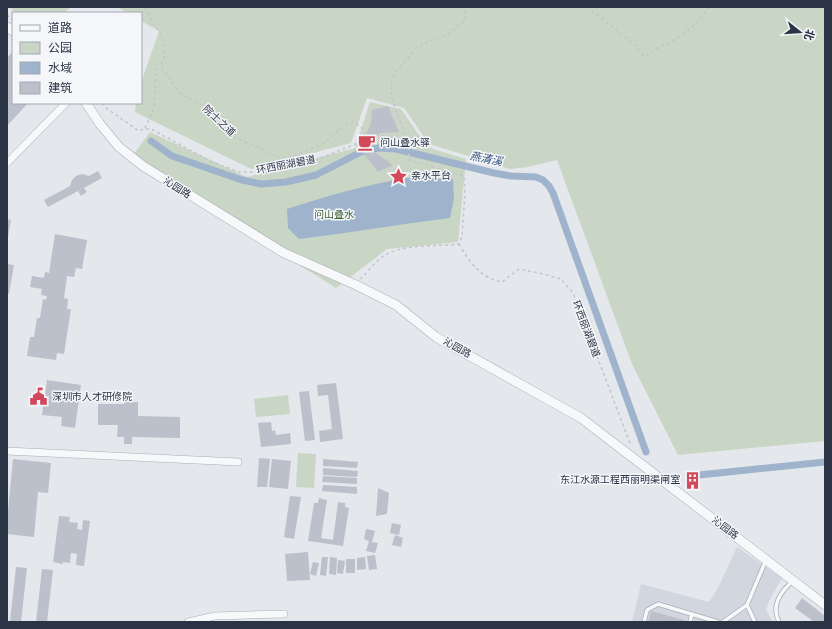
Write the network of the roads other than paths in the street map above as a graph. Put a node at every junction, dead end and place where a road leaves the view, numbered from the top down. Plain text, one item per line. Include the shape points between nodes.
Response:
1 (65, 104) edge
2 (87, 104) edge
3 (7, 163) edge
4 (7, 451) edge
5 (238, 462) dead end
6 (767, 559) junction
7 (793, 580) junction
8 (746, 605) junction
9 (825, 605) edge
10 (284, 614) dead end
11 (692, 614) junction
12 (188, 622) edge
13 (644, 622) edge
14 (690, 622) edge
15 (718, 622) edge
16 (723, 622) edge
17 (755, 622) edge
18 (779, 622) edge

1 - 3 street
2 - 6 street, 沁园路 via 119,146 143,166 284,253 396,305 436,337 581,418
4 - 5 street
6 - 7 street, 沁园路
6 - 8 lane
7 - 9 street, 沁园路
7 - 18 lane via 779,595 776,606
8 - 16 lane
8 - 17 lane
10 - 12 street via 215,616
11 - 13 lane via 658,604 647,610
11 - 14 lane
11 - 15 lane

